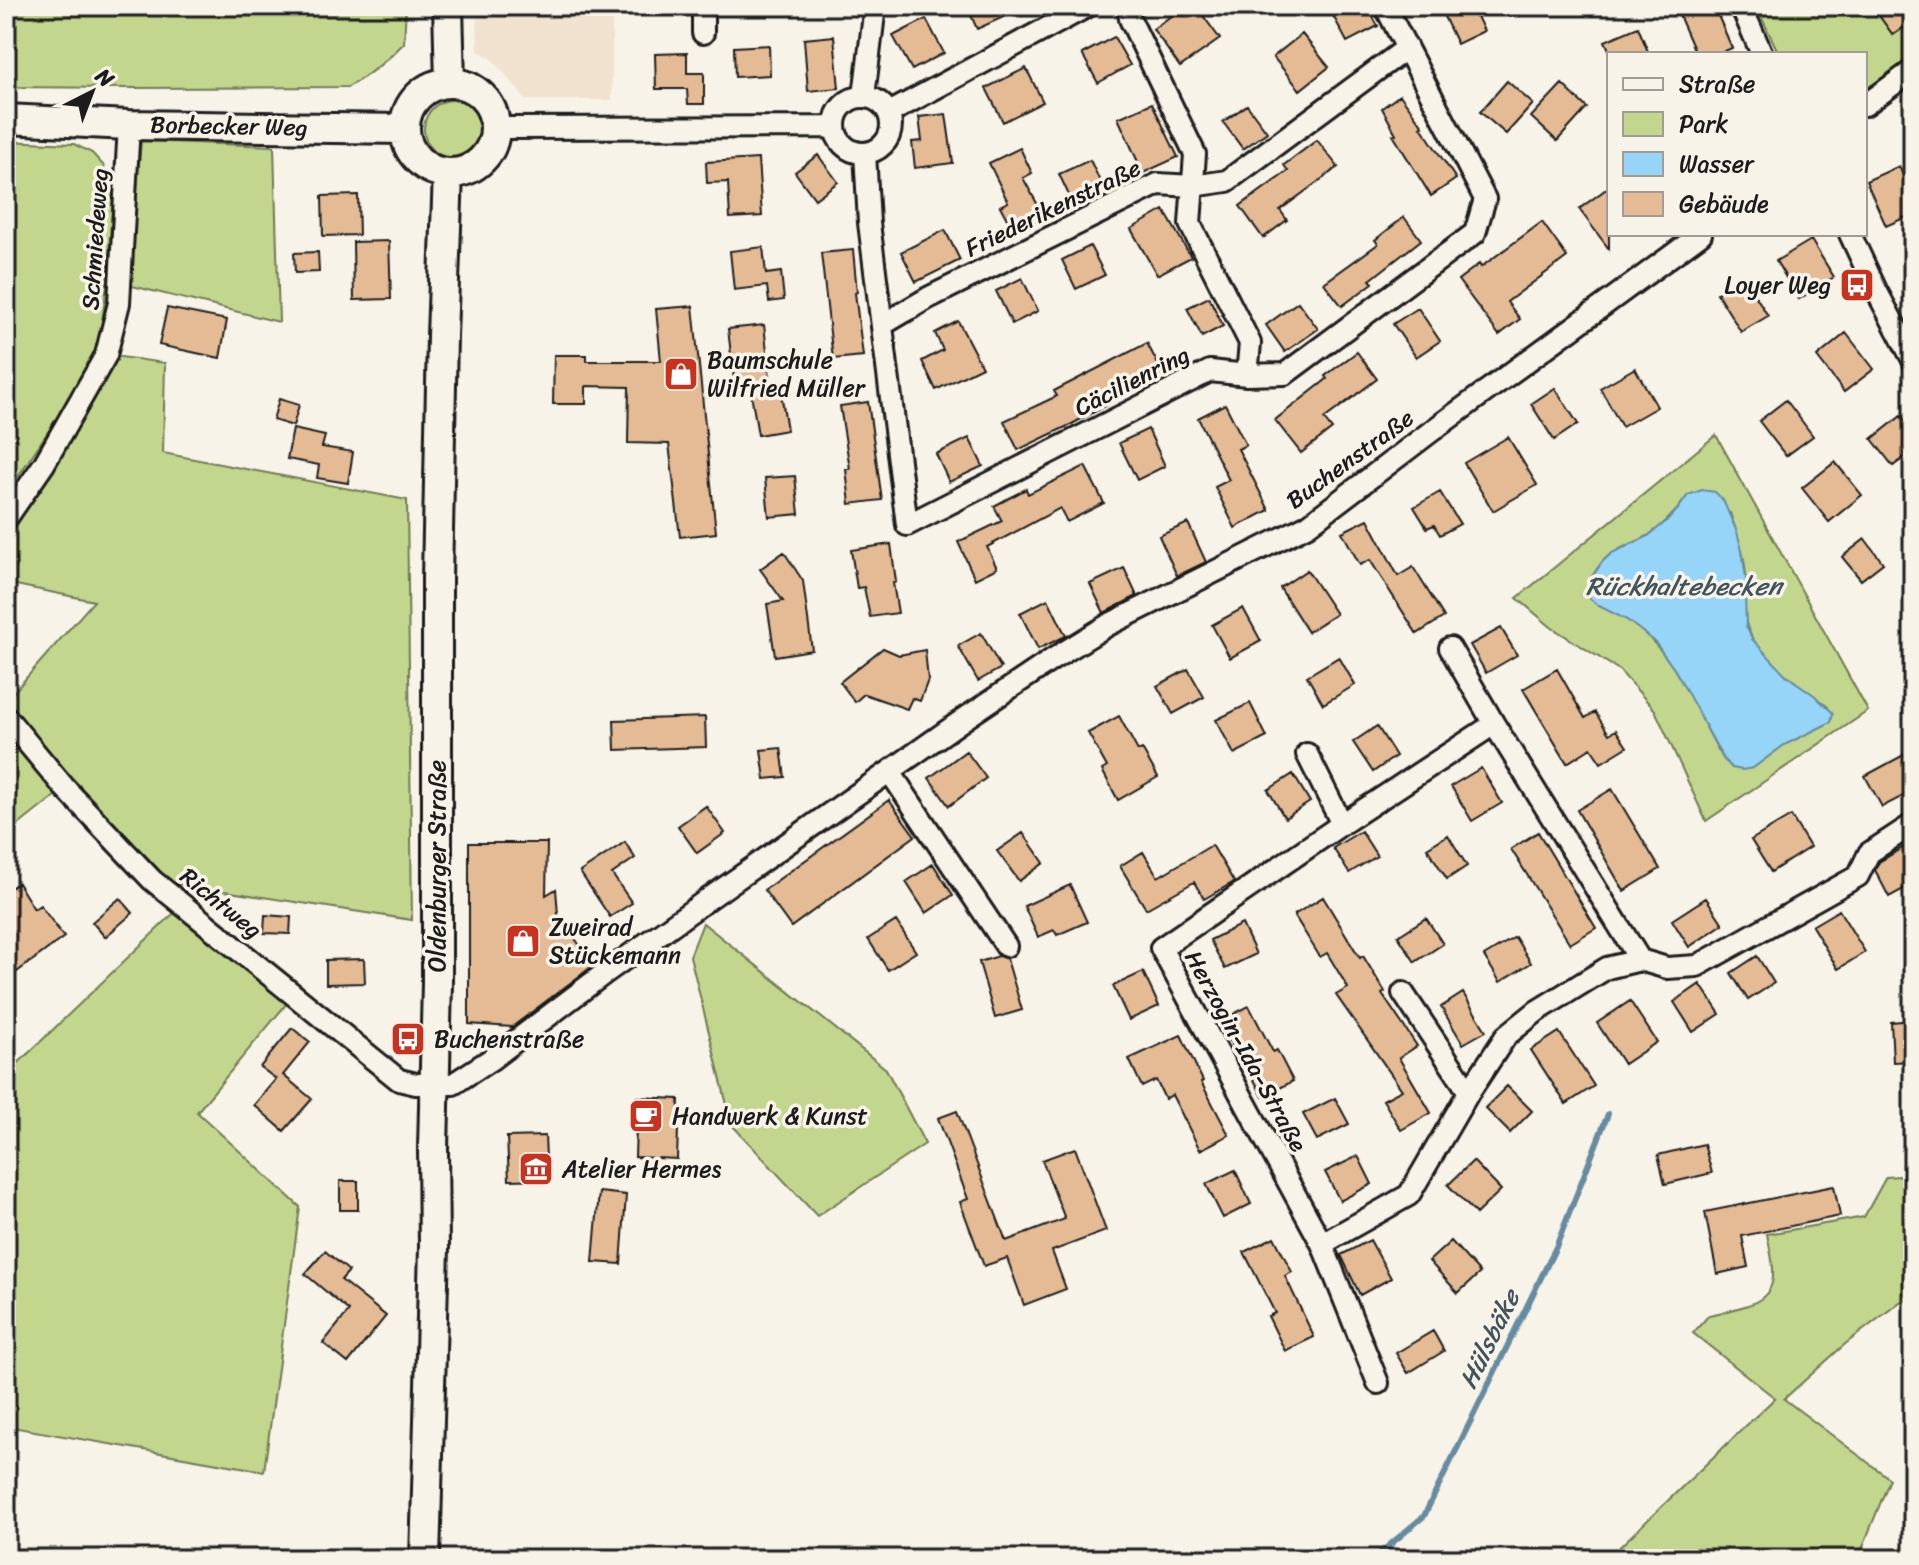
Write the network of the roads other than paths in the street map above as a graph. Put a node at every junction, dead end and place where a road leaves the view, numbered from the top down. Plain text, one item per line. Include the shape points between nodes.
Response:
1 (448, 6) edge
2 (703, 6) edge
3 (875, 6) edge
4 (1088, 6) edge
5 (1128, 6) edge
6 (1385, 6) edge
7 (1741, 6) edge
8 (703, 33) dead end
9 (1407, 48) junction
10 (1761, 52) edge
11 (1913, 70) edge
12 (450, 83) junction
13 (864, 96) junction
14 (1867, 104) edge
15 (889, 113) junction
16 (6, 119) edge
17 (129, 125) junction
18 (835, 127) junction
19 (495, 128) junction
20 (404, 129) junction
21 (865, 153) junction
22 (448, 173) junction
23 (1193, 186) junction
24 (1698, 236) edge
25 (1851, 236) edge
26 (882, 325) junction
27 (1913, 360) edge
28 (1247, 375) junction
29 (6, 519) edge
30 (1450, 648) dead end
31 (6, 717) edge
32 (1494, 724) junction
33 (1307, 754) dead end
34 (890, 772) junction
35 (1342, 824) junction
36 (1913, 824) edge
37 (1006, 946) dead end
38 (1640, 960) junction
39 (1403, 993) dead end
40 (434, 1085) junction
41 (1469, 1092) junction
42 (1322, 1244) junction
43 (1378, 1383) dead end
44 (425, 1559) edge

1 - 12 street
2 - 8 street
3 - 13 street
4 - 15 street
5 - 23 street via 1195,154
6 - 9 street, Cäcilienring
7 - 10 street
9 - 23 street, Friederikenstraße via 1227,181
9 - 28 street, Cäcilienring via 1485,199 1475,233 1285,374
11 - 14 street
12 - 19 street via 478,93 488,104
12 - 20 street via 423,91 406,115
13 - 15 street via 879,101
13 - 18 street via 843,105
15 - 21 street via 888,140
16 - 17 street, Borbecker Weg
17 - 20 street, Borbecker Weg
17 - 29 street, Schmiedeweg via 119,303 106,355
18 - 19 street
18 - 21 street via 845,146
19 - 22 street via 482,160 470,169
20 - 22 street via 414,157
21 - 26 street, Cäcilienring
22 - 40 street, Oldenburger Straße
23 - 26 street, Friederikenstraße via 1158,184
23 - 28 street via 1190,224 1250,343
24 - 34 street, Buchenstraße via 1308,525 1108,625
25 - 27 street
26 - 28 street, Cäcilienring via 907,525 1210,371
30 - 32 street
31 - 40 street, Richtweg via 152,880 399,1080
32 - 35 street, Herzogin-Ida-Straße
32 - 38 street
33 - 35 street
34 - 37 street
34 - 40 street, Buchenstraße via 493,1058 453,1084
35 - 42 street, Herzogin-Ida-Straße via 1161,948
36 - 38 street via 1869,853 1858,876 1697,966 1667,968
38 - 41 street via 1607,968 1537,1011 1506,1036
39 - 41 street
40 - 44 street, Oldenburger Straße
41 - 42 street via 1409,1195
42 - 43 street, Herzogin-Ida-Straße

